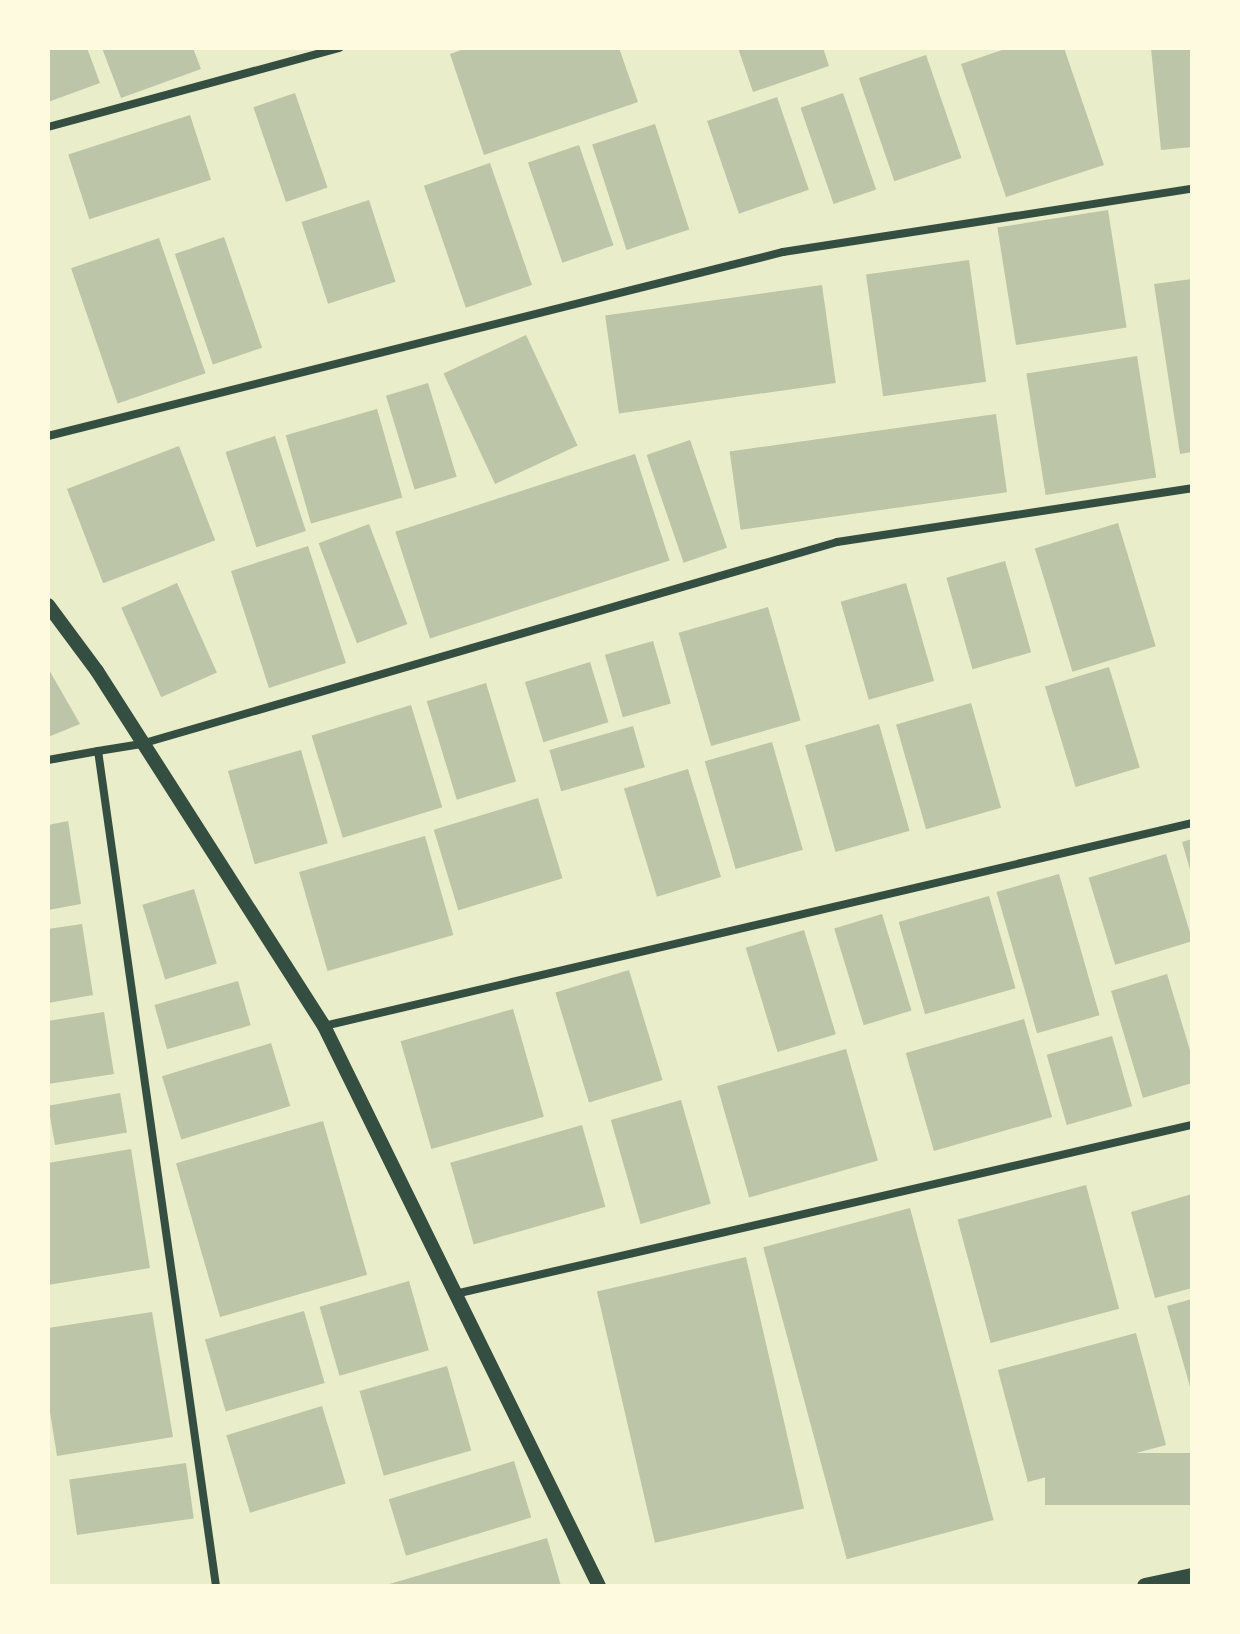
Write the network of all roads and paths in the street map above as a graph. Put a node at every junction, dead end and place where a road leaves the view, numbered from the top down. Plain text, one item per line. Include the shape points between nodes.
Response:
1 (339, 48) edge
2 (48, 127) edge
3 (1192, 189) edge
4 (48, 436) edge
5 (1192, 488) edge
6 (48, 605) edge
7 (141, 744) junction
8 (98, 751) junction
9 (48, 760) edge
10 (1192, 823) edge
11 (324, 1026) junction
12 (1192, 1125) edge
13 (454, 1294) junction
14 (1192, 1576) edge
15 (216, 1586) edge
16 (599, 1586) edge
17 (1145, 1586) edge

1 - 2 street
3 - 4 street via 783,252
5 - 7 street via 837,542
6 - 7 street
7 - 8 street
7 - 11 street
8 - 9 street
8 - 15 street
10 - 11 street
11 - 13 street
12 - 13 street
13 - 16 street
14 - 17 main road

